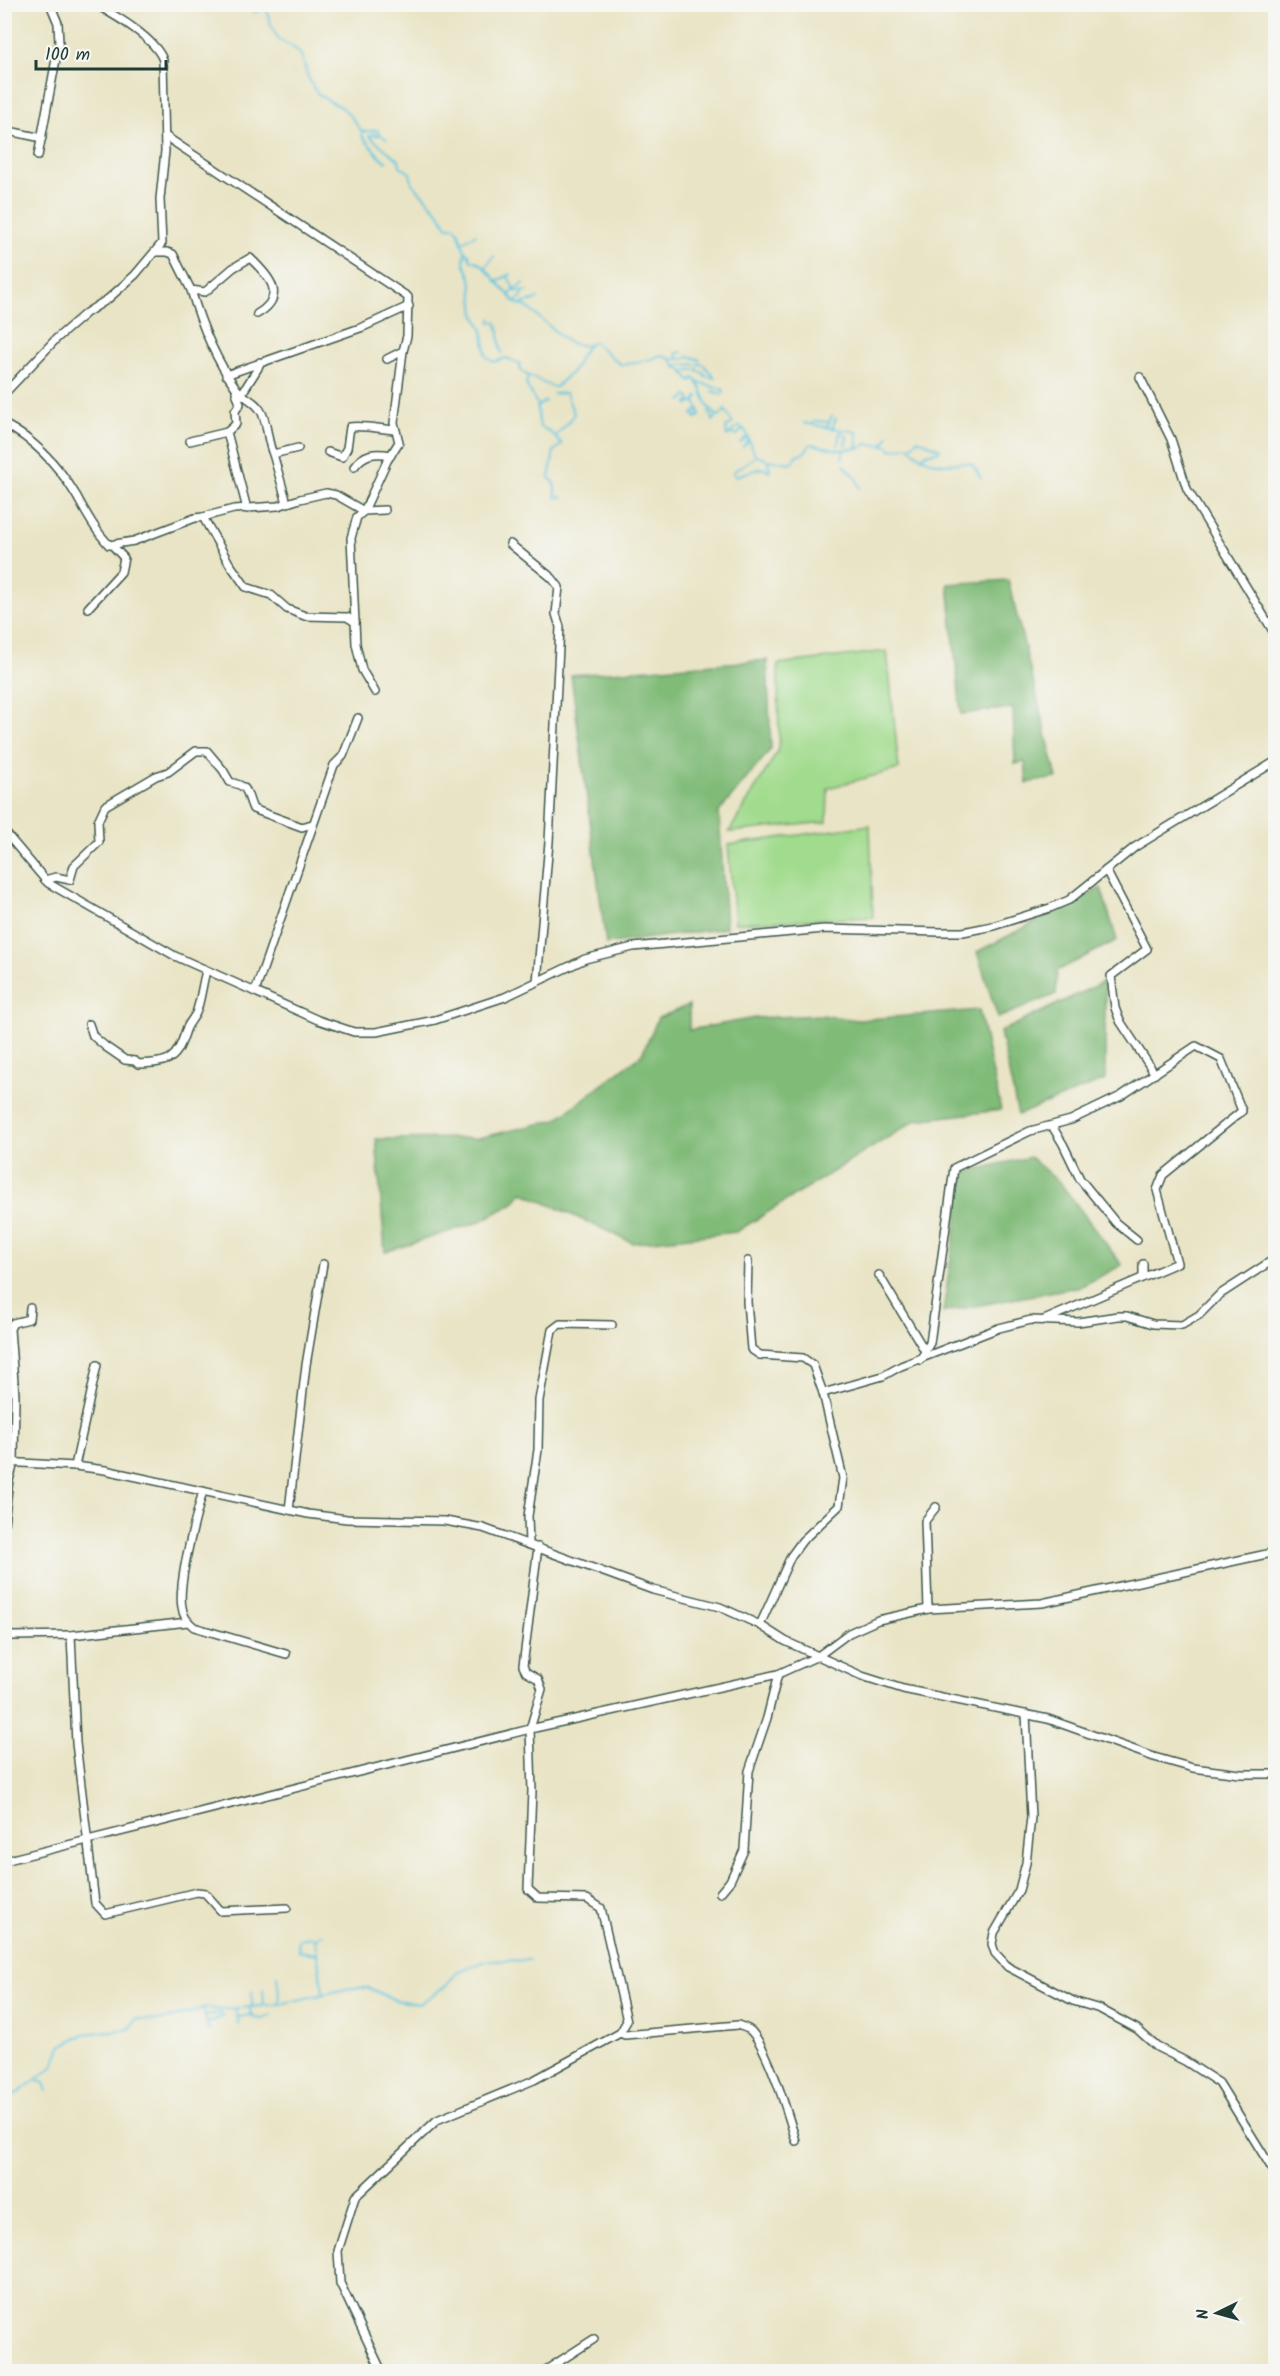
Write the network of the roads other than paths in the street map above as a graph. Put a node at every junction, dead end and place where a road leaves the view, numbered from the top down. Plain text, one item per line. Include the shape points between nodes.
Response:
1 (50, 4) edge
2 (95, 4) edge
3 (4, 130) edge
4 (165, 136) junction
5 (42, 138) junction
6 (38, 156) dead end
7 (155, 252) junction
8 (191, 290) junction
9 (409, 306) junction
10 (257, 314) dead end
11 (403, 351) junction
12 (387, 359) dead end
13 (260, 362) junction
14 (226, 375) junction
15 (1140, 376) dead end
16 (240, 393) junction
17 (4, 394) edge
18 (4, 424) edge
19 (395, 430) junction
20 (227, 432) junction
21 (190, 441) dead end
22 (298, 448) dead end
23 (328, 452) dead end
24 (273, 454) junction
25 (391, 455) junction
26 (354, 466) dead end
27 (287, 503) junction
28 (247, 509) junction
29 (385, 510) dead end
30 (364, 511) junction
31 (203, 517) junction
32 (510, 544) dead end
33 (112, 545) junction
34 (88, 608) dead end
35 (355, 622) junction
36 (1275, 636) edge
37 (375, 692) dead end
38 (358, 718) dead end
39 (1275, 761) edge
40 (312, 824) junction
41 (4, 831) edge
42 (1106, 870) junction
43 (45, 880) junction
44 (70, 880) junction
45 (64, 892) junction
46 (206, 971) junction
47 (537, 982) junction
48 (255, 992) junction
49 (89, 1024) dead end
50 (1155, 1074) junction
51 (1052, 1126) junction
52 (1137, 1240) dead end
53 (1275, 1258) edge
54 (748, 1261) dead end
55 (323, 1264) dead end
56 (1143, 1264) dead end
57 (879, 1275) dead end
58 (1143, 1277) junction
59 (30, 1308) dead end
60 (1044, 1320) junction
61 (612, 1325) dead end
62 (925, 1352) junction
63 (920, 1360) junction
64 (97, 1365) dead end
65 (823, 1394) junction
66 (4, 1462) edge
67 (14, 1463) junction
68 (75, 1466) junction
69 (203, 1491) junction
70 (936, 1507) dead end
71 (289, 1510) junction
72 (4, 1524) edge
73 (529, 1544) junction
74 (538, 1548) junction
75 (1275, 1552) edge
76 (928, 1609) junction
77 (188, 1622) junction
78 (760, 1624) junction
79 (4, 1634) edge
80 (71, 1635) junction
81 (286, 1654) dead end
82 (818, 1656) junction
83 (778, 1674) junction
84 (1026, 1714) junction
85 (530, 1729) junction
86 (1275, 1774) edge
87 (88, 1840) junction
88 (4, 1861) edge
89 (720, 1893) dead end
90 (287, 1908) dead end
91 (620, 2033) junction
92 (796, 2141) dead end
93 (1275, 2175) edge
94 (594, 2338) dead end
95 (382, 2372) edge
96 (543, 2372) edge

1 - 5 street via 58,23 59,43
2 - 4 street via 160,53
3 - 5 street
4 - 7 street via 160,192 162,243
4 - 9 street via 408,297
5 - 6 street
7 - 8 street via 173,254
7 - 17 street via 108,299 57,338
8 - 10 street via 205,292 250,258 271,280 274,294 268,307
8 - 14 street
9 - 11 street
9 - 13 street via 363,327
11 - 12 street
11 - 19 street
13 - 14 street
13 - 16 street
14 - 16 street
15 - 36 street via 1171,439 1187,489
16 - 20 street via 235,393 240,404 235,411 236,424
16 - 24 street via 253,400 262,413
18 - 33 street via 47,456 92,525
19 - 23 street via 350,428 342,457
19 - 25 street via 399,442
20 - 21 street
20 - 28 street
22 - 24 street
24 - 27 street
25 - 26 street via 372,453
25 - 30 street
27 - 28 street
27 - 30 street via 326,493
28 - 31 street via 224,510
29 - 30 street
30 - 35 street via 357,517 351,538
31 - 33 street
31 - 35 street via 246,587 271,595 287,609 305,616 347,617
32 - 47 street via 559,587 549,842
33 - 34 street via 123,558 121,572
35 - 37 street via 362,670
38 - 40 street via 343,756 334,765
39 - 42 street via 1135,847
40 - 44 street via 302,827 253,809 248,791 230,782 207,751 196,751 168,772 105,806 98,821 99,842 74,866
40 - 48 street
41 - 43 street
42 - 47 street via 1069,900 979,929 824,929 670,942 608,952
42 - 50 street via 1147,949 1111,976 1115,1008
43 - 44 street
43 - 45 street
44 - 45 street
45 - 46 street
46 - 48 street
46 - 49 street via 182,1046 168,1059 138,1064 125,1060 93,1036
47 - 48 street via 435,1020 368,1033 339,1028
50 - 51 street via 1121,1096
50 - 58 street via 1196,1046 1221,1059 1242,1111 1162,1175 1157,1190 1177,1263
51 - 52 street via 1080,1179 1116,1223
51 - 62 street via 1030,1131 954,1168 930,1343
53 - 60 street via 1182,1325 1152,1324 1118,1316 1078,1322
54 - 65 street via 751,1349 760,1355 808,1360 816,1370
55 - 71 street via 306,1365
56 - 58 street
57 - 62 street
58 - 60 street
59 - 67 street via 29,1319 13,1323 10,1329 15,1395
60 - 63 street via 999,1328
61 - 73 street via 560,1324 552,1330 538,1400 538,1450 528,1516
62 - 63 street
63 - 65 street
64 - 68 street
65 - 78 street via 843,1478 839,1506 791,1556
66 - 67 street
67 - 68 street
67 - 72 street
68 - 69 street
69 - 71 street
69 - 77 street via 181,1590 181,1605
70 - 76 street via 925,1521
71 - 73 street via 346,1519 463,1523
73 - 74 street
74 - 78 street via 653,1590 720,1607
74 - 85 street via 524,1666 526,1672 538,1679 542,1689
75 - 76 street via 1041,1603
76 - 82 street via 878,1620 849,1633
77 - 80 street
77 - 81 street via 204,1631
78 - 82 street
79 - 80 street
80 - 87 street via 76,1743
82 - 83 street
82 - 84 street via 903,1689
83 - 85 street
83 - 89 street via 749,1771 744,1850
84 - 86 street via 1193,1768 1232,1774
84 - 93 street via 1031,1817 1026,1863 1020,1890 994,1933 995,1953 1008,1967 1073,2001 1100,2008 1137,2029 1157,2048 1219,2083
85 - 87 street
85 - 91 street via 528,1890 538,1898 587,1899 601,1908 627,2021
87 - 88 street
87 - 90 street via 95,1903 105,1914 197,1892 205,1893 221,1911
91 - 92 street via 738,2025 750,2030 762,2049
91 - 95 street via 534,2080 437,2120 355,2198 338,2252 340,2283
94 - 96 street

